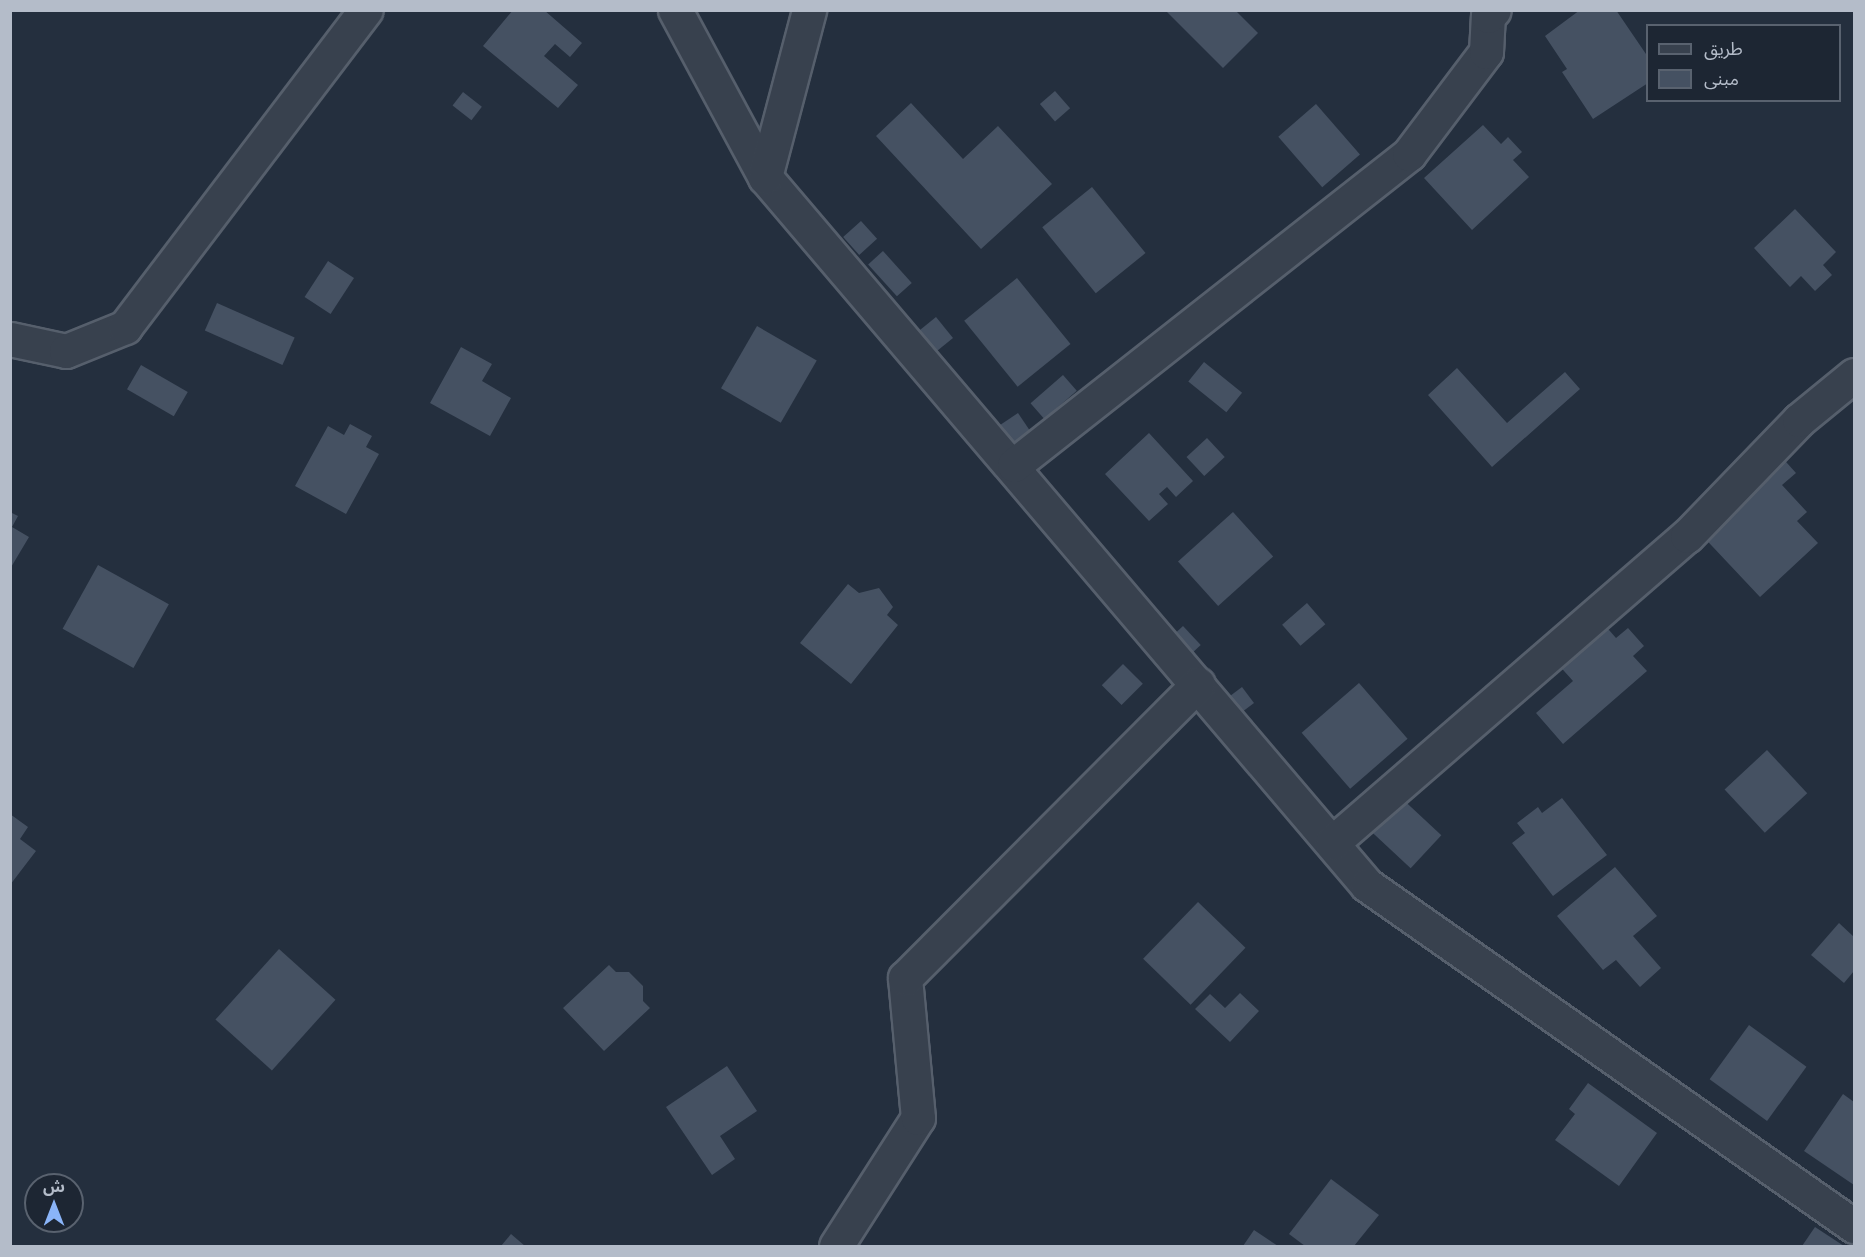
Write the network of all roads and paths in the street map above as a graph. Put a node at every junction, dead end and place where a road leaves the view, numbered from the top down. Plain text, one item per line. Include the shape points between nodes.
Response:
1 (366, 10) edge
2 (675, 10) edge
3 (809, 10) edge
4 (1494, 10) edge
5 (765, 177) junction
6 (10, 339) edge
7 (1854, 375) edge
8 (1014, 465) junction
9 (1198, 684) junction
10 (1332, 843) junction
11 (1854, 1226) edge
12 (836, 1246) edge

1 - 6 street via 125,327 66,351
2 - 5 street
3 - 5 street
4 - 8 street via 1488,16 1486,52 1409,154
5 - 8 street
7 - 10 street via 1799,420 1687,536
8 - 9 street
9 - 10 street
9 - 12 street via 905,978 918,1118
10 - 11 street via 1367,885

